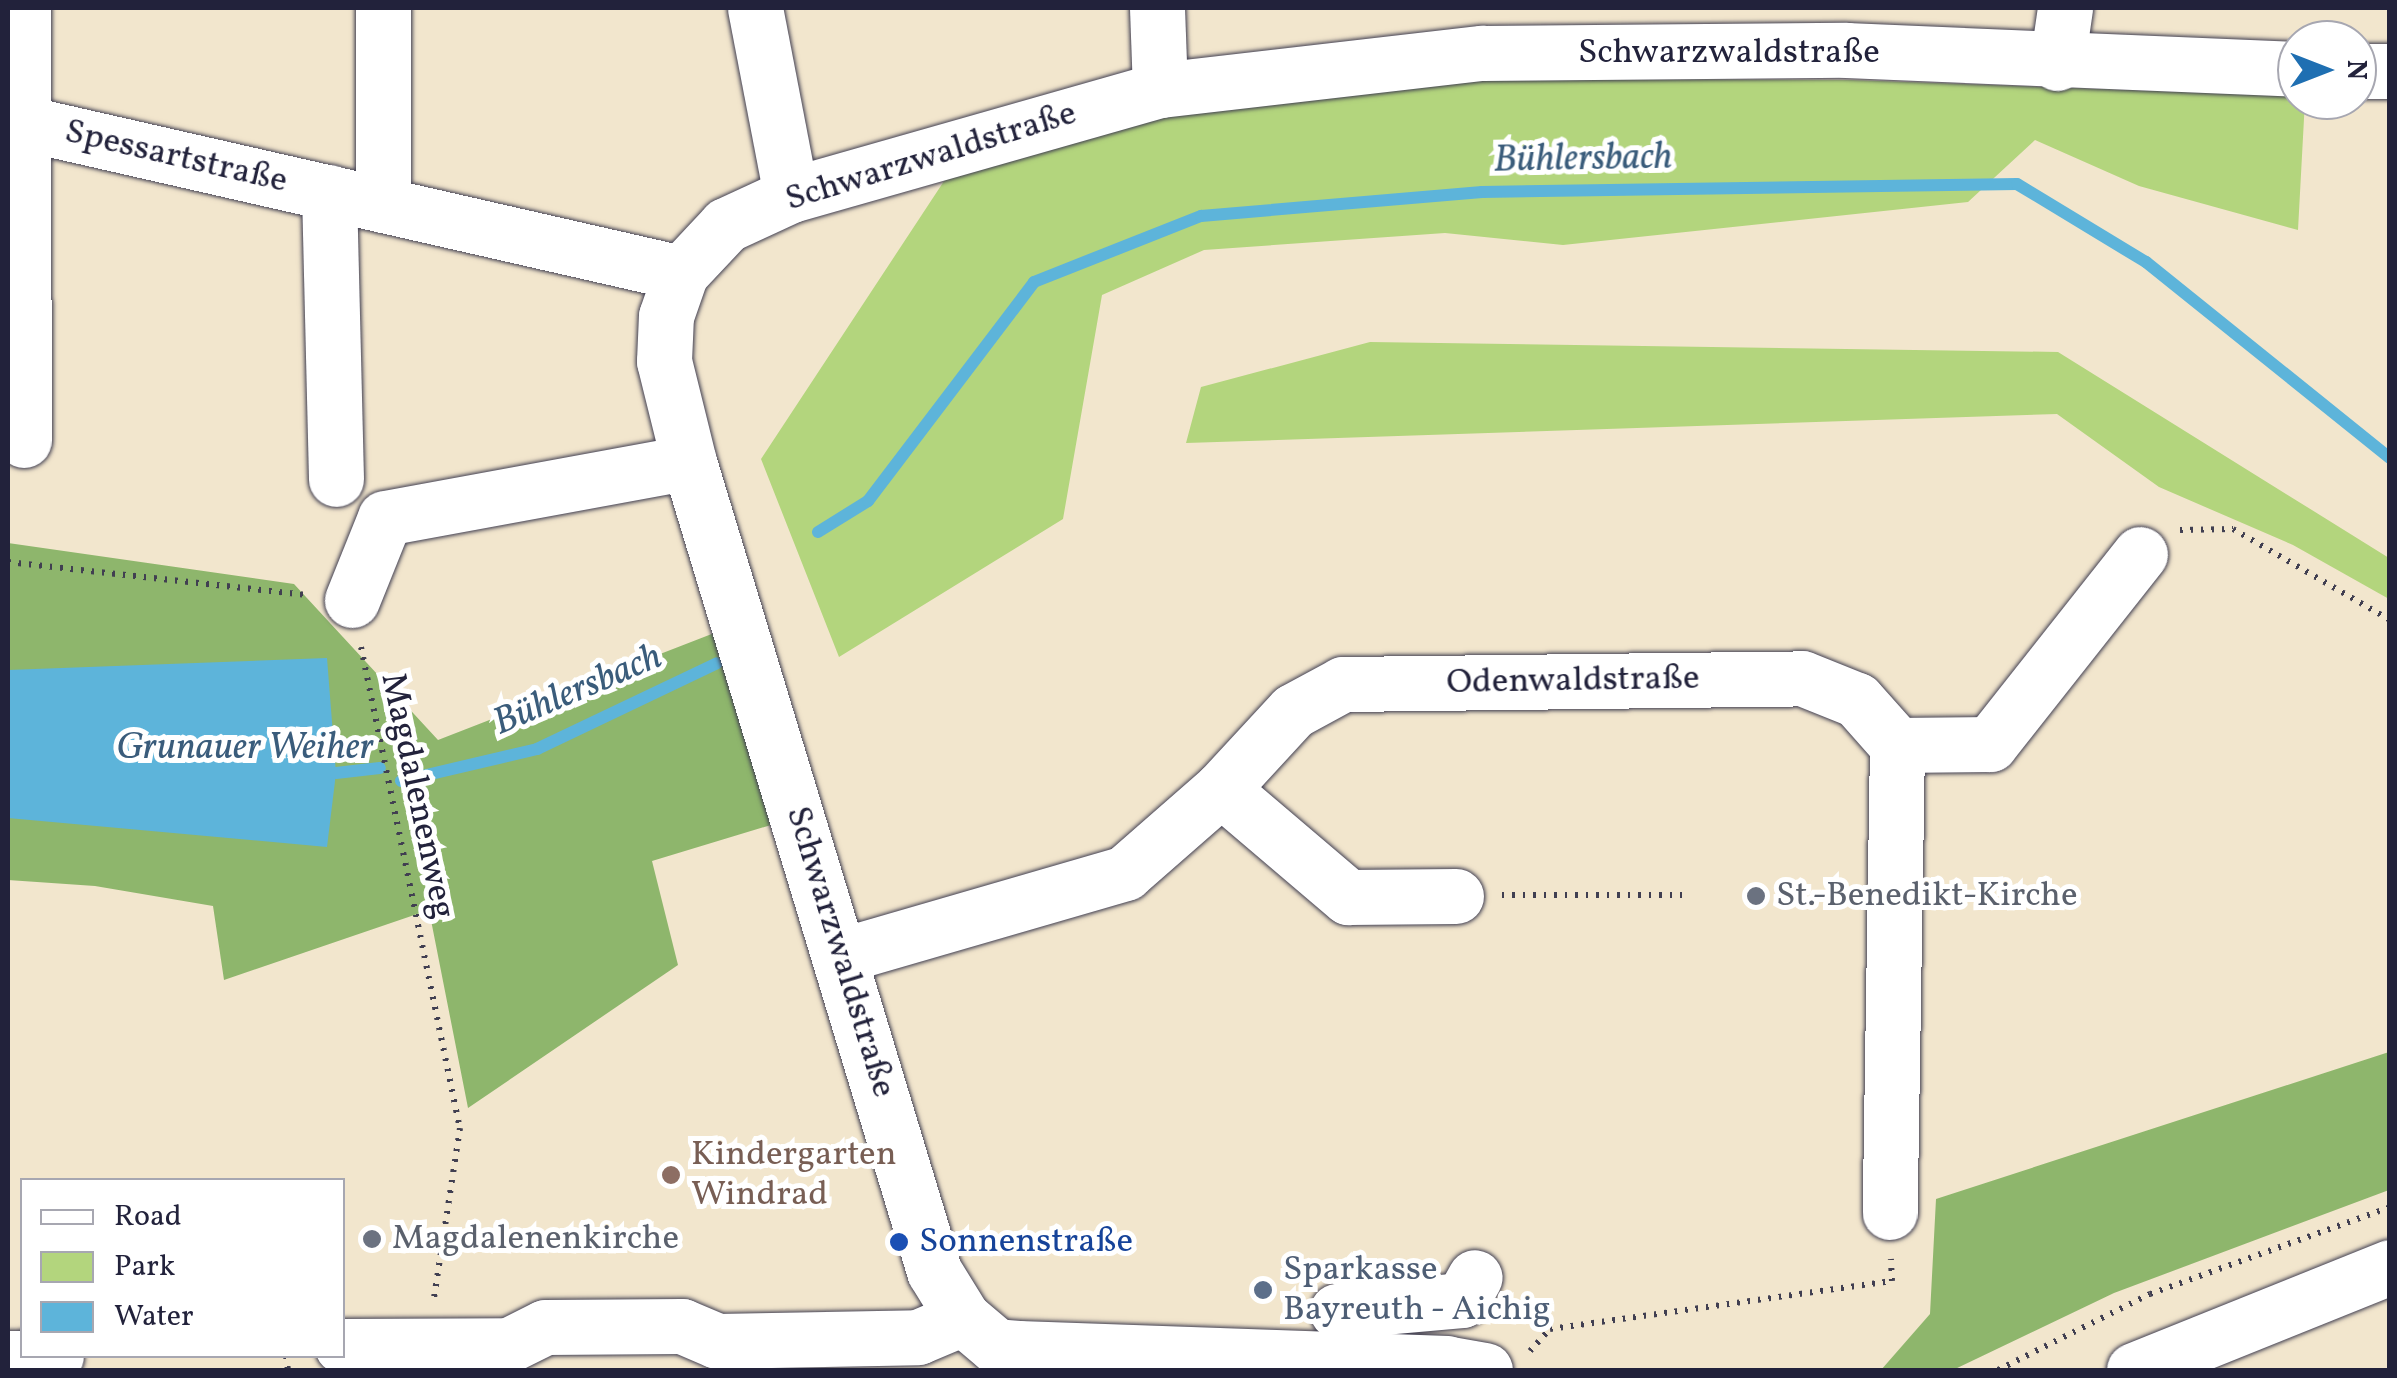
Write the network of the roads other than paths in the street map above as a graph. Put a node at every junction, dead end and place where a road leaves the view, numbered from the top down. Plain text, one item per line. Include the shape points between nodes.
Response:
1 (22, 8) edge
2 (384, 8) edge
3 (755, 8) edge
4 (1156, 8) edge
5 (2065, 8) edge
6 (2057, 63) junction
7 (2277, 68) edge
8 (1160, 90) junction
9 (18, 134) edge
10 (329, 192) junction
11 (791, 195) junction
12 (383, 205) junction
13 (681, 273) junction
14 (24, 440) dead end
15 (689, 462) junction
16 (336, 479) dead end
17 (2140, 554) road end
18 (352, 600) road end
19 (1896, 745) junction
20 (1221, 789) junction
21 (1456, 896) road end
22 (843, 954) junction
23 (1890, 1212) road end
24 (2390, 1267) edge
25 (1475, 1277) dead end
26 (1338, 1316) junction
27 (963, 1318) junction
28 (345, 1346) edge
29 (1504, 1364) edge
30 (1229, 1365) edge
31 (2134, 1370) edge

1 - 9 street, Spessartstraße
2 - 12 street
3 - 11 street
4 - 8 street
5 - 6 street
6 - 7 street, Schwarzwaldstraße
6 - 8 street, Schwarzwaldstraße via 1846,50 1482,52
8 - 11 street, Schwarzwaldstraße
9 - 10 street, Spessartstraße
9 - 14 street, Spessartstraße
10 - 12 street, Spessartstraße
10 - 16 street, Spessartstraße
11 - 13 street, Schwarzwaldstraße via 726,225
12 - 13 street, Spessartstraße
13 - 15 street, Schwarzwaldstraße via 666,316 664,361
15 - 18 street via 385,518
15 - 22 street, Schwarzwaldstraße
17 - 19 street via 1990,744
19 - 20 street, Odenwaldstraße via 1857,700 1802,678 1343,684 1293,711
19 - 23 street
20 - 21 street via 1348,896
20 - 22 street, Odenwaldstraße via 1125,873
22 - 27 street, Schwarzwaldstraße via 934,1270
24 - 31 street
25 - 26 street via 1462,1300
26 - 29 street
26 - 30 street
27 - 28 street via 918,1337 716,1341 682,1326 545,1327 509,1345
27 - 30 street via 996,1346

